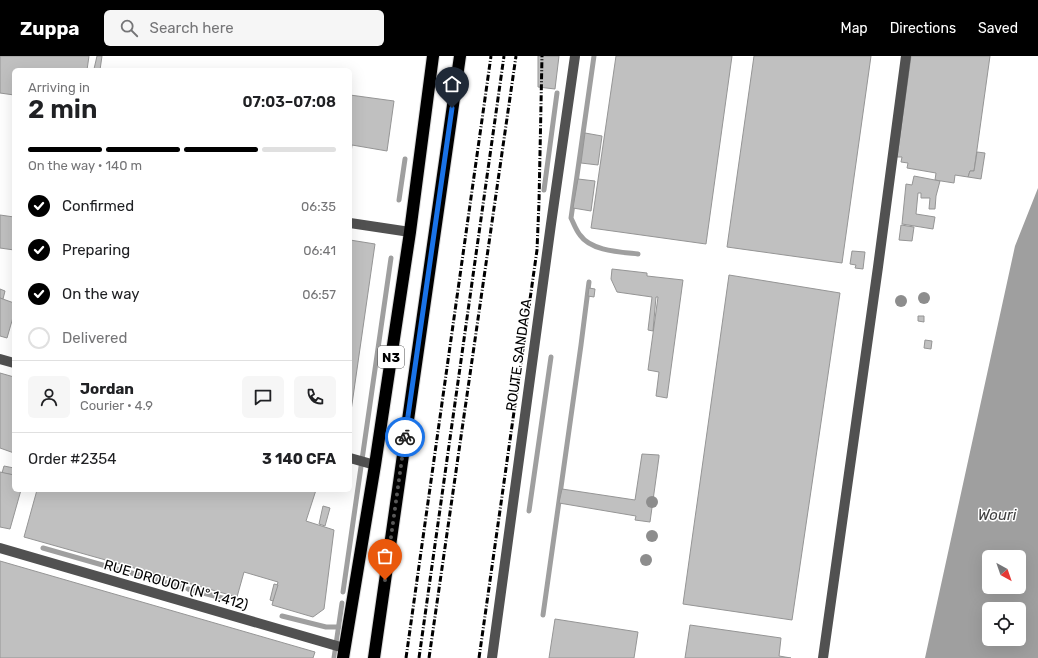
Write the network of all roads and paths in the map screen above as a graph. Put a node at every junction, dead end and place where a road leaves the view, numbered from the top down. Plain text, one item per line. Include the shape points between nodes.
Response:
1 (433, 56) edge
2 (460, 56) edge
3 (575, 56) edge
4 (906, 56) edge
5 (352, 223) edge
6 (410, 232) junction
7 (0, 359) edge
8 (12, 362) edge
9 (352, 459) edge
10 (375, 465) junction
11 (0, 548) edge
12 (343, 653) edge
13 (374, 658) edge
14 (492, 658) edge
15 (823, 658) edge

1 - 6 highway, N3
2 - 13 highway, N3
3 - 14 street, ROUTE SANDAGA
4 - 15 street
5 - 6 street
6 - 10 highway, N3
7 - 8 street
9 - 10 street
10 - 12 highway, N3
11 - 12 street, RUE DROUOT (N° 1.412)

